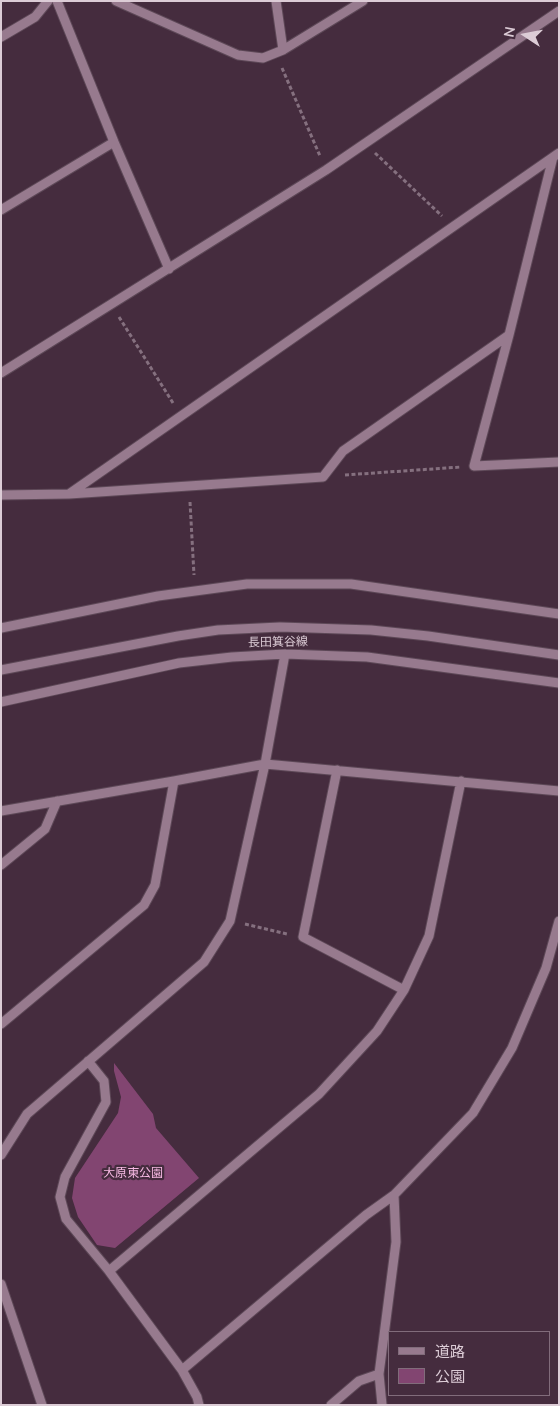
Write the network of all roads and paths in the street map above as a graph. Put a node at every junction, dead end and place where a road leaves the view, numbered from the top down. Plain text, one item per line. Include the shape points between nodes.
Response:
1 (48, 1) edge
2 (57, 1) edge
3 (116, 1) edge
4 (276, 1) edge
5 (363, 1) edge
6 (559, 11) edge
7 (1, 37) edge
8 (282, 50) junction
9 (114, 142) junction
10 (366, 144) junction
11 (556, 155) edge
12 (326, 170) junction
13 (1, 210) edge
14 (453, 226) junction
15 (169, 269) junction
16 (111, 305) junction
17 (509, 335) junction
18 (1, 373) edge
19 (181, 416) junction
20 (559, 462) edge
21 (474, 466) junction
22 (324, 477) junction
23 (189, 485) junction
24 (69, 494) junction
25 (1, 495) edge
26 (195, 591) junction
27 (559, 614) edge
28 (1, 628) edge
29 (285, 654) junction
30 (559, 655) edge
31 (1, 670) edge
32 (559, 684) edge
33 (1, 702) edge
34 (265, 764) junction
35 (336, 770) junction
36 (174, 781) junction
37 (461, 782) junction
38 (559, 791) edge
39 (57, 801) junction
40 (1, 811) edge
41 (1, 865) edge
42 (230, 921) junction
43 (559, 922) edge
44 (303, 937) junction
45 (404, 990) junction
46 (1, 1024) edge
47 (88, 1061) junction
48 (1, 1155) edge
49 (394, 1195) junction
50 (109, 1270) junction
51 (1, 1284) edge
52 (182, 1370) junction
53 (379, 1374) junction
54 (42, 1405) edge
55 (199, 1405) edge
56 (331, 1405) edge
57 (382, 1405) edge

1 - 7 street via 35,17
2 - 9 street
3 - 8 street via 238,55 263,58
4 - 8 street
5 - 8 street
6 - 10 street
8 - 12 path via 281,65
9 - 13 street
9 - 15 street
10 - 12 street
10 - 14 path
11 - 14 street
11 - 17 street
12 - 15 street
14 - 19 street
15 - 16 street
16 - 18 street
16 - 19 path
17 - 21 street
17 - 22 street via 343,451
19 - 24 street
20 - 21 street
21 - 22 path
22 - 23 street
23 - 24 street
23 - 26 path
24 - 25 street
26 - 27 street via 247,584 351,584
26 - 28 street
29 - 32 street, 長田箕谷線 via 367,657
29 - 33 street, 長田箕谷線 via 179,663
29 - 34 street
30 - 31 street, 長田箕谷線 via 371,630 280,627 178,636
34 - 35 street
34 - 36 street
34 - 42 street
35 - 37 street
35 - 44 street
36 - 39 street
36 - 46 street via 155,885 144,905
37 - 38 street
37 - 45 street via 429,936
39 - 40 street
39 - 41 street via 45,829
42 - 44 path
42 - 47 street via 204,962
43 - 49 street via 546,968 512,1048 473,1113
44 - 45 street
45 - 50 street via 377,1031 319,1094
47 - 48 street via 27,1114
47 - 50 street via 104,1082 106,1102 65,1177 60,1197 66,1220
49 - 52 street
49 - 53 street via 396,1242
50 - 52 street
51 - 54 street
52 - 55 street
53 - 56 street via 359,1381
53 - 57 street

